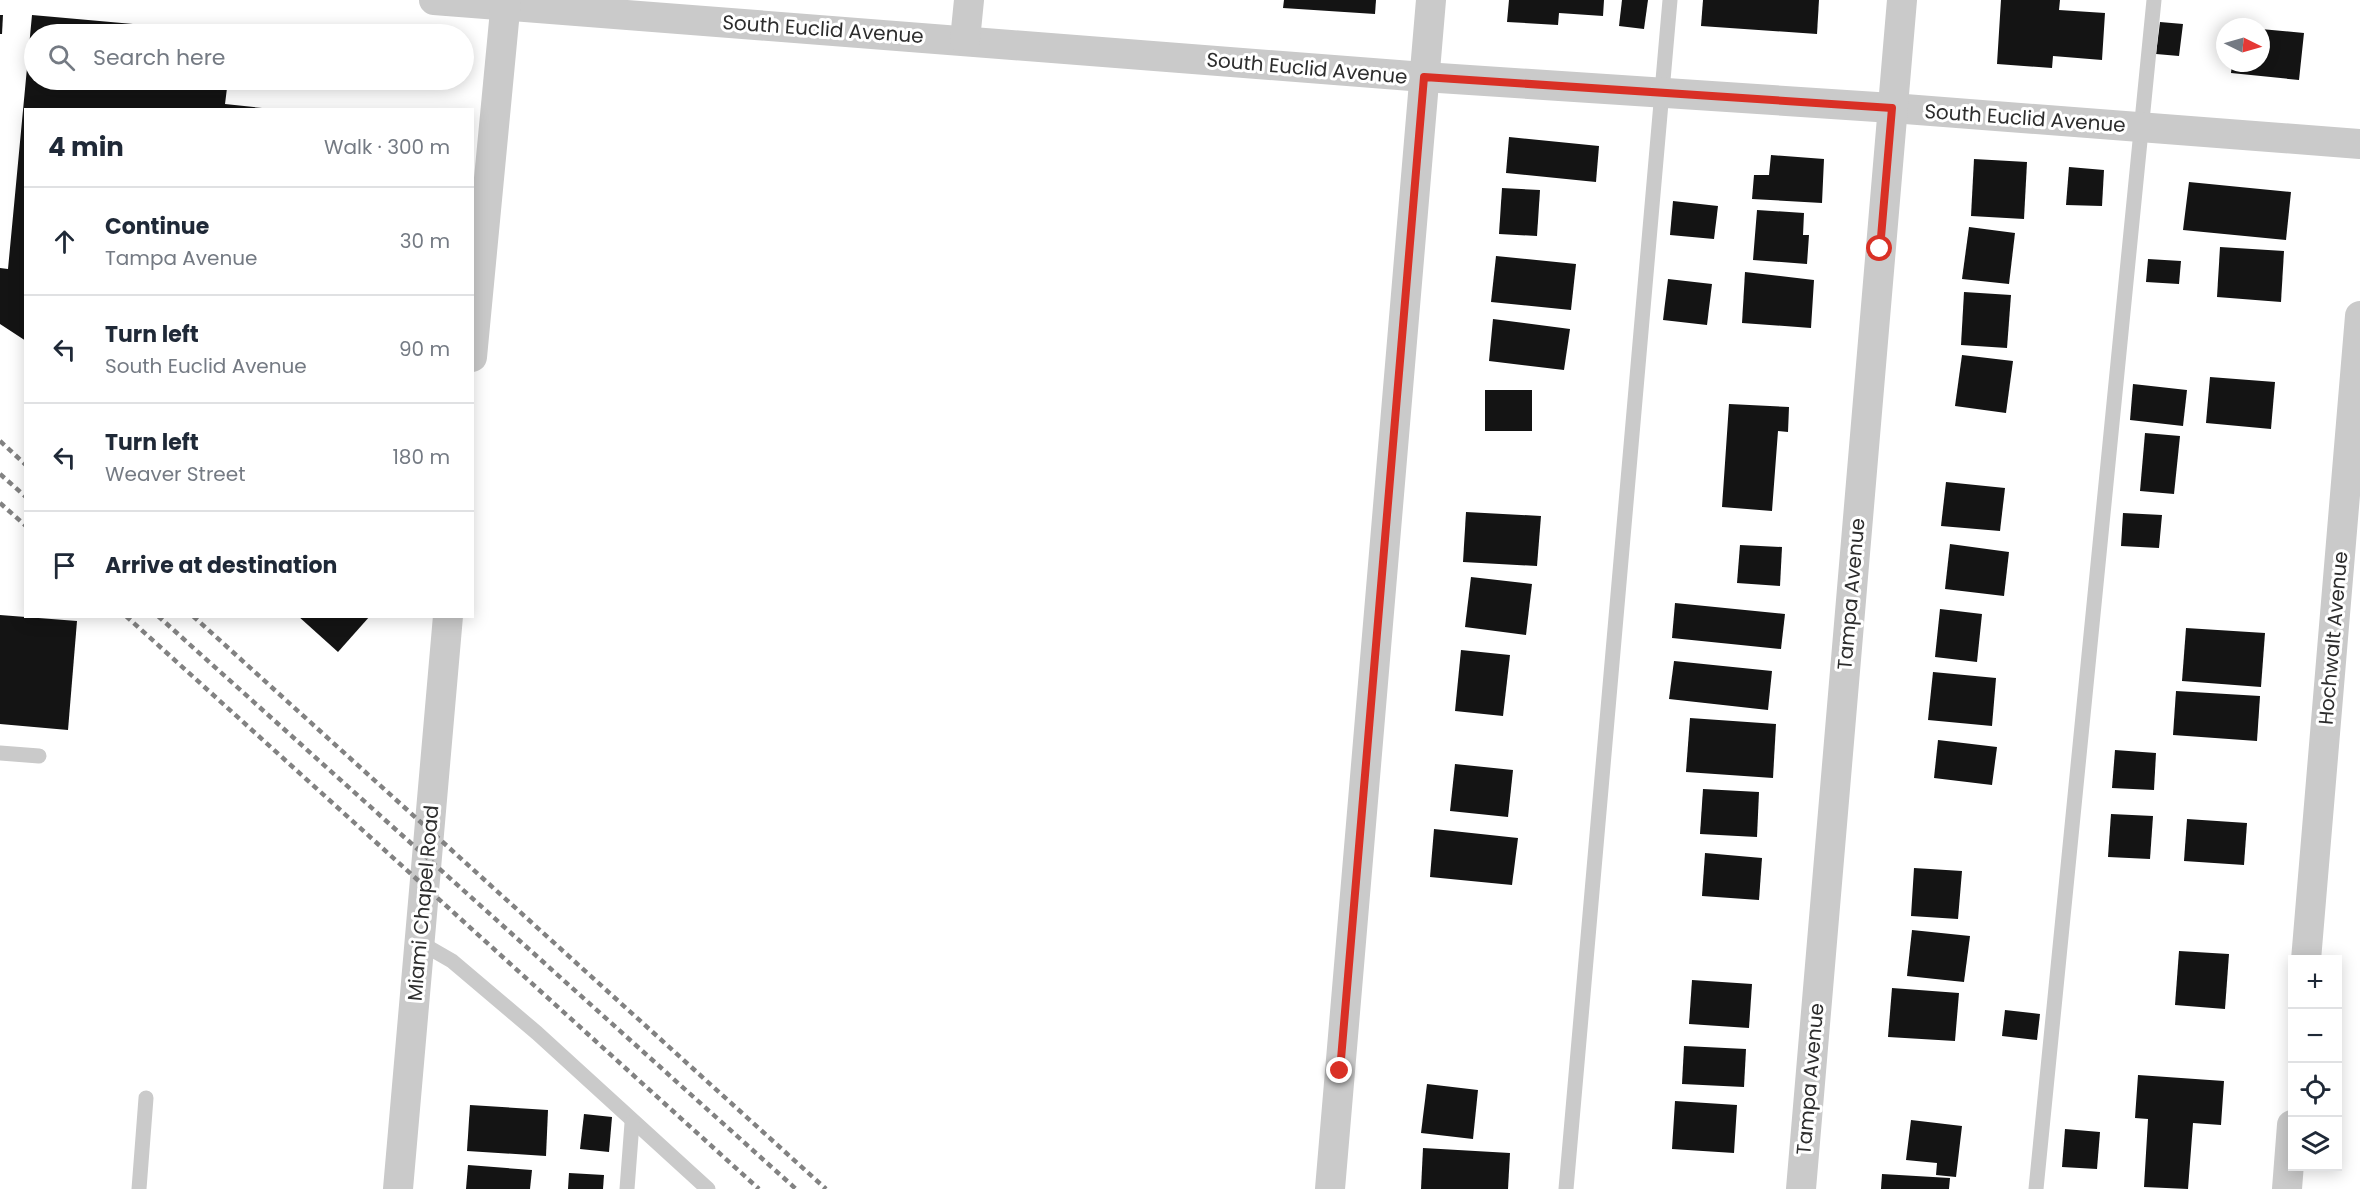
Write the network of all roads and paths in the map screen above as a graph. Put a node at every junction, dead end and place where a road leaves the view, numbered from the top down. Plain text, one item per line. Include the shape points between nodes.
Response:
1 (434, 0) edge
2 (969, 0) edge
3 (1431, 0) edge
4 (1670, 0) edge
5 (1902, 0) edge
6 (2154, 0) edge
7 (505, 3) edge
8 (965, 40) junction
9 (1424, 77) junction
10 (1662, 92) junction
11 (1892, 108) junction
12 (2143, 128) junction
13 (2360, 144) edge
14 (2360, 316) edge
15 (474, 336) edge
16 (448, 618) edge
17 (0, 753) edge
18 (39, 756) dead end
19 (419, 942) junction
20 (2306, 955) edge
21 (146, 1098) dead end
22 (632, 1123) junction
23 (2288, 1171) edge
24 (139, 1189) edge
25 (398, 1189) edge
26 (627, 1189) edge
27 (708, 1189) edge
28 (1330, 1189) edge
29 (1566, 1189) edge
30 (1801, 1189) edge
31 (2036, 1189) edge
32 (2287, 1189) edge

1 - 7 street, South Euclid Avenue
2 - 8 street
3 - 9 street
4 - 10 lane
5 - 11 street, Tampa Avenue
6 - 12 lane
7 - 8 street, South Euclid Avenue
7 - 15 street
8 - 9 street, South Euclid Avenue
9 - 10 street, South Euclid Avenue
9 - 28 street
10 - 11 street, South Euclid Avenue
10 - 29 lane
11 - 12 street, South Euclid Avenue
11 - 30 street, Tampa Avenue
12 - 13 street, South Euclid Avenue
12 - 31 lane
14 - 20 street, Hochwalt Avenue
16 - 19 street, Miami Chapel Road
17 - 18 lane
19 - 22 lane via 452,961 537,1033
19 - 25 street, Miami Chapel Road
21 - 24 lane
22 - 26 lane
22 - 27 lane
23 - 32 street

